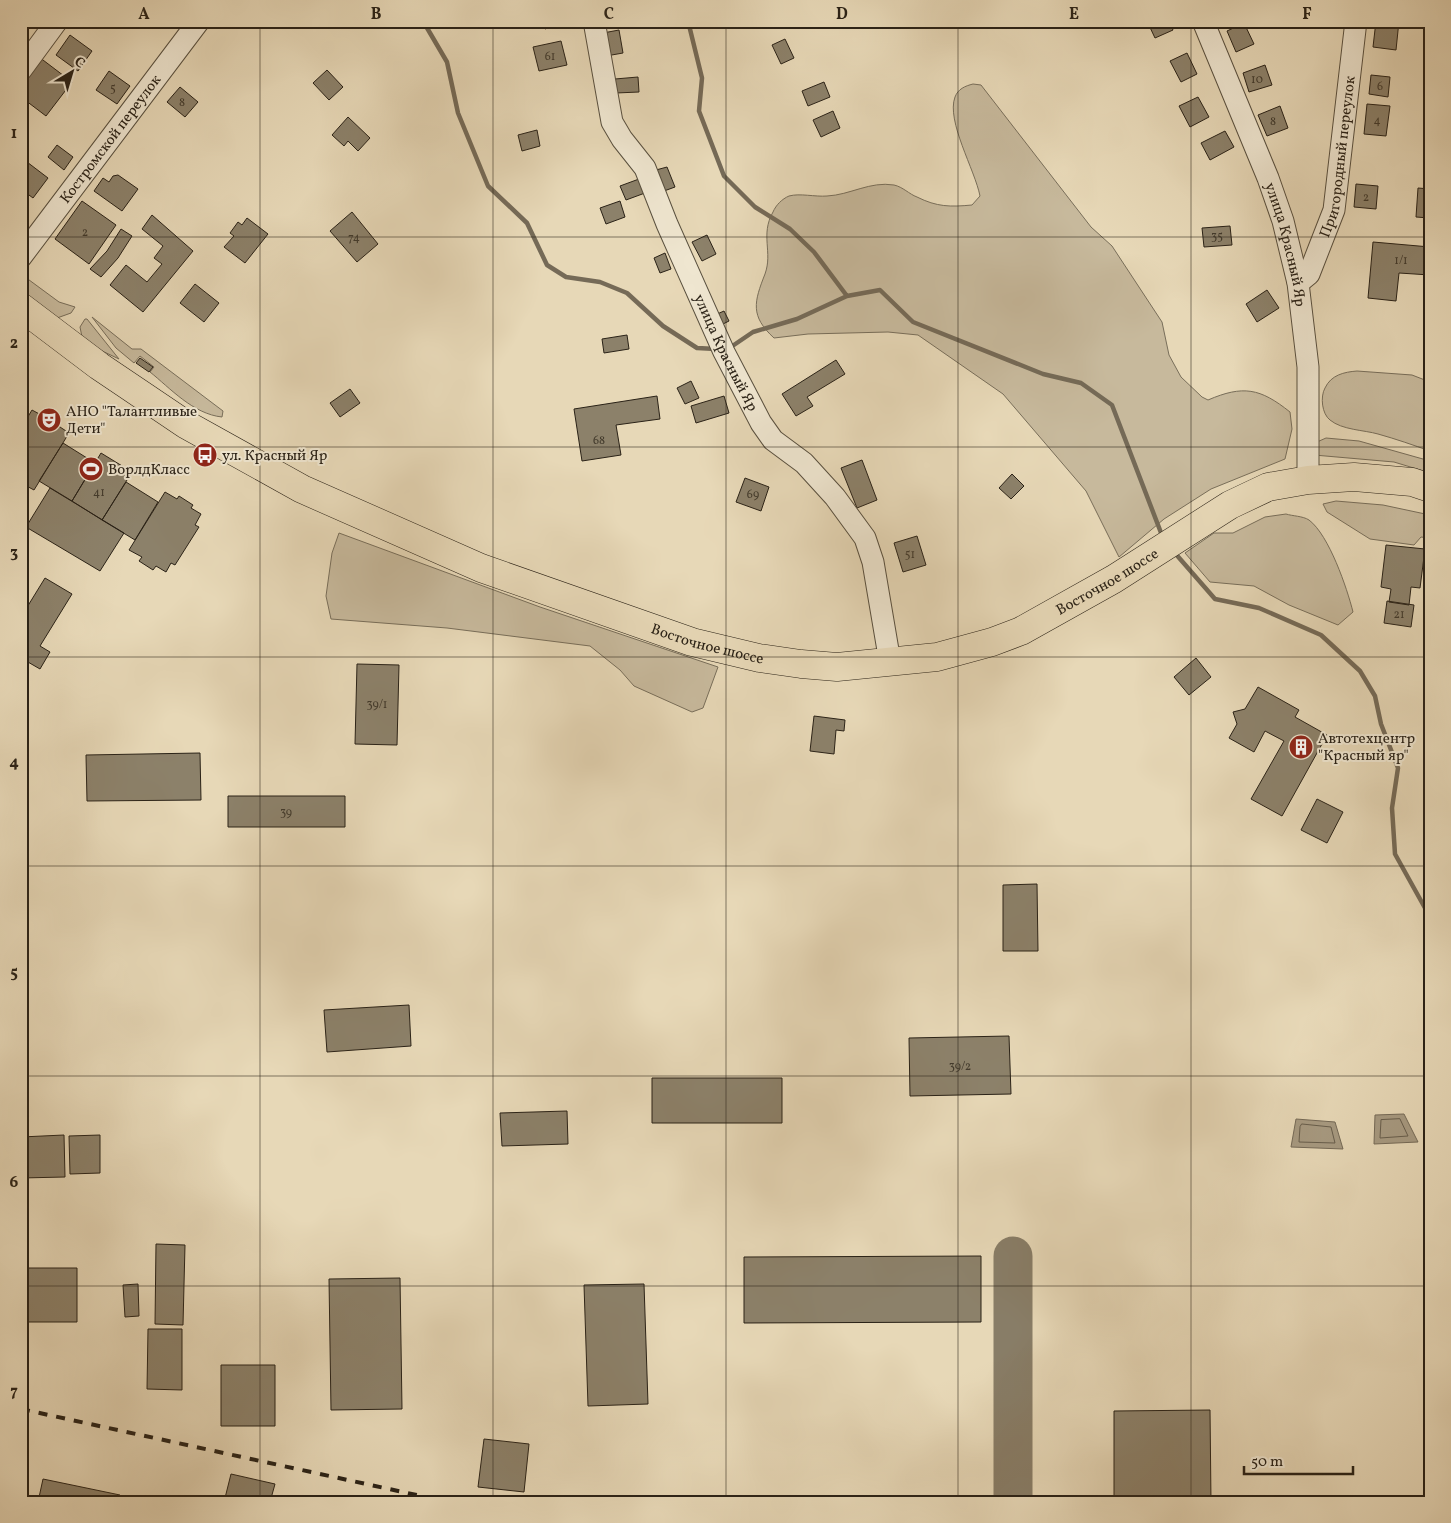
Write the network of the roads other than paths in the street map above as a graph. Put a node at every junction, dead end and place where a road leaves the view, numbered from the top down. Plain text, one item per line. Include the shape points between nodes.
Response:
1 (57, 21) edge
2 (199, 21) edge
3 (594, 21) edge
4 (1203, 21) edge
5 (1356, 21) edge
6 (21, 70) edge
7 (21, 257) edge
8 (1298, 283) junction
9 (21, 307) edge
10 (1308, 480) junction
11 (1424, 485) edge
12 (890, 662) junction

1 - 6 street
2 - 7 street, Костромской переулок
3 - 12 street, улица Красный Яр via 612,122 645,168 720,344 761,423 772,440 804,463 836,497 865,538
4 - 8 street, улица Красный Яр via 1284,221
5 - 8 street, Пригородный переулок via 1334,210 1309,274
8 - 10 street, улица Красный Яр via 1308,367
9 - 12 main road, Восточное шоссе via 100,366 213,441 302,489 481,568 692,642 759,658 837,667
10 - 11 main road, Восточное шоссе via 1354,477
10 - 12 main road, Восточное шоссе via 1268,487 1230,505 1144,560 1021,631 937,657

